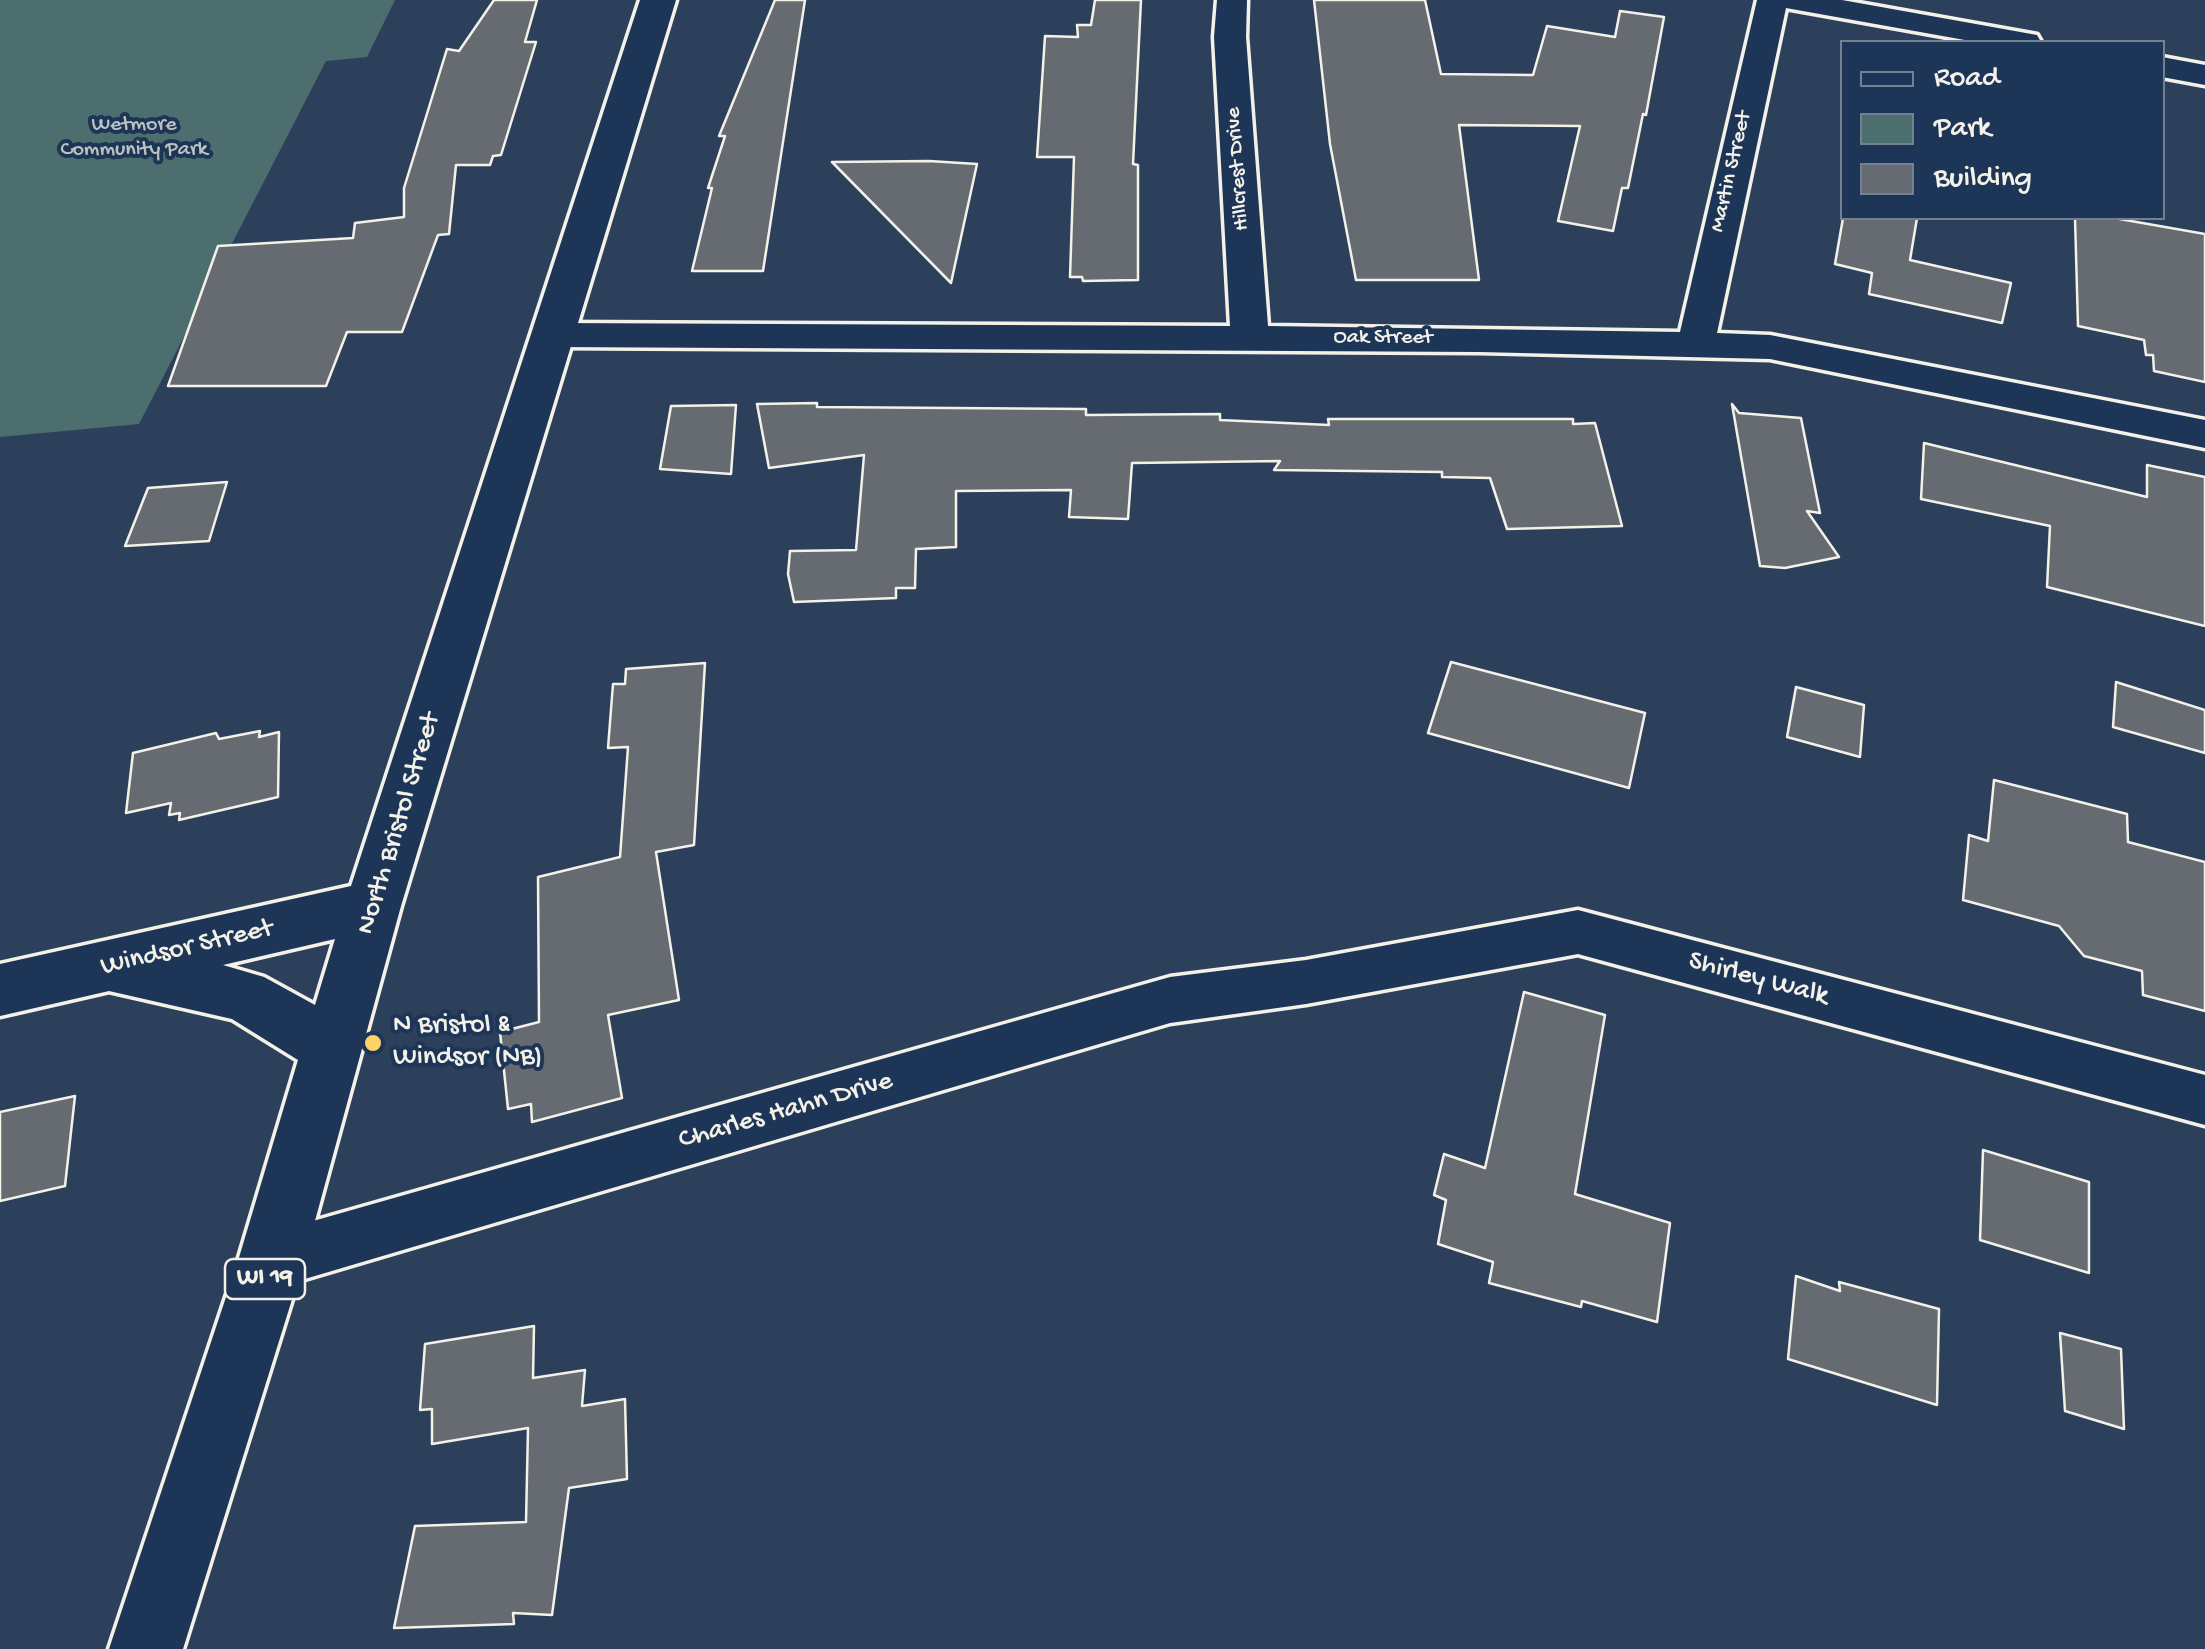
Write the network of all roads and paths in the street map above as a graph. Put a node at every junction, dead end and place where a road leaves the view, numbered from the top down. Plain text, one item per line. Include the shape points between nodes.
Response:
1 (658, 0) edge
2 (1232, 0) edge
3 (1772, 0) edge
4 (1790, 0) edge
5 (2015, 40) edge
6 (2165, 67) edge
7 (2205, 74) edge
8 (553, 335) junction
9 (1250, 338) junction
10 (1698, 344) junction
11 (2205, 434) edge
12 (373, 906) junction
13 (74, 974) junction
14 (1306, 982) joint
15 (0, 990) edge
16 (332, 1049) junction
17 (2205, 1100) edge
18 (270, 1262) junction
19 (146, 1649) edge

1 - 8 main road, North Bristol Street
2 - 9 street, Hillcrest Drive
3 - 10 street, Martin Street via 1698,317
4 - 5 street
6 - 7 street
8 - 9 street, Oak Street
8 - 12 main road, North Bristol Street
9 - 10 street, Oak Street
10 - 11 street, Oak Street via 1770,347
12 - 13 main road, Windsor Street
12 - 16 main road, North Bristol Street / WI 19
13 - 15 main road, Windsor Street
13 - 16 main road via 144,972 243,996
14 - 17 street, Shirley Walk via 1578,932
14 - 18 street, Charles Hahn Drive via 1170,1000
16 - 18 main road, North Bristol Street / WI 19
18 - 19 main road, North Bristol Street / WI 19

